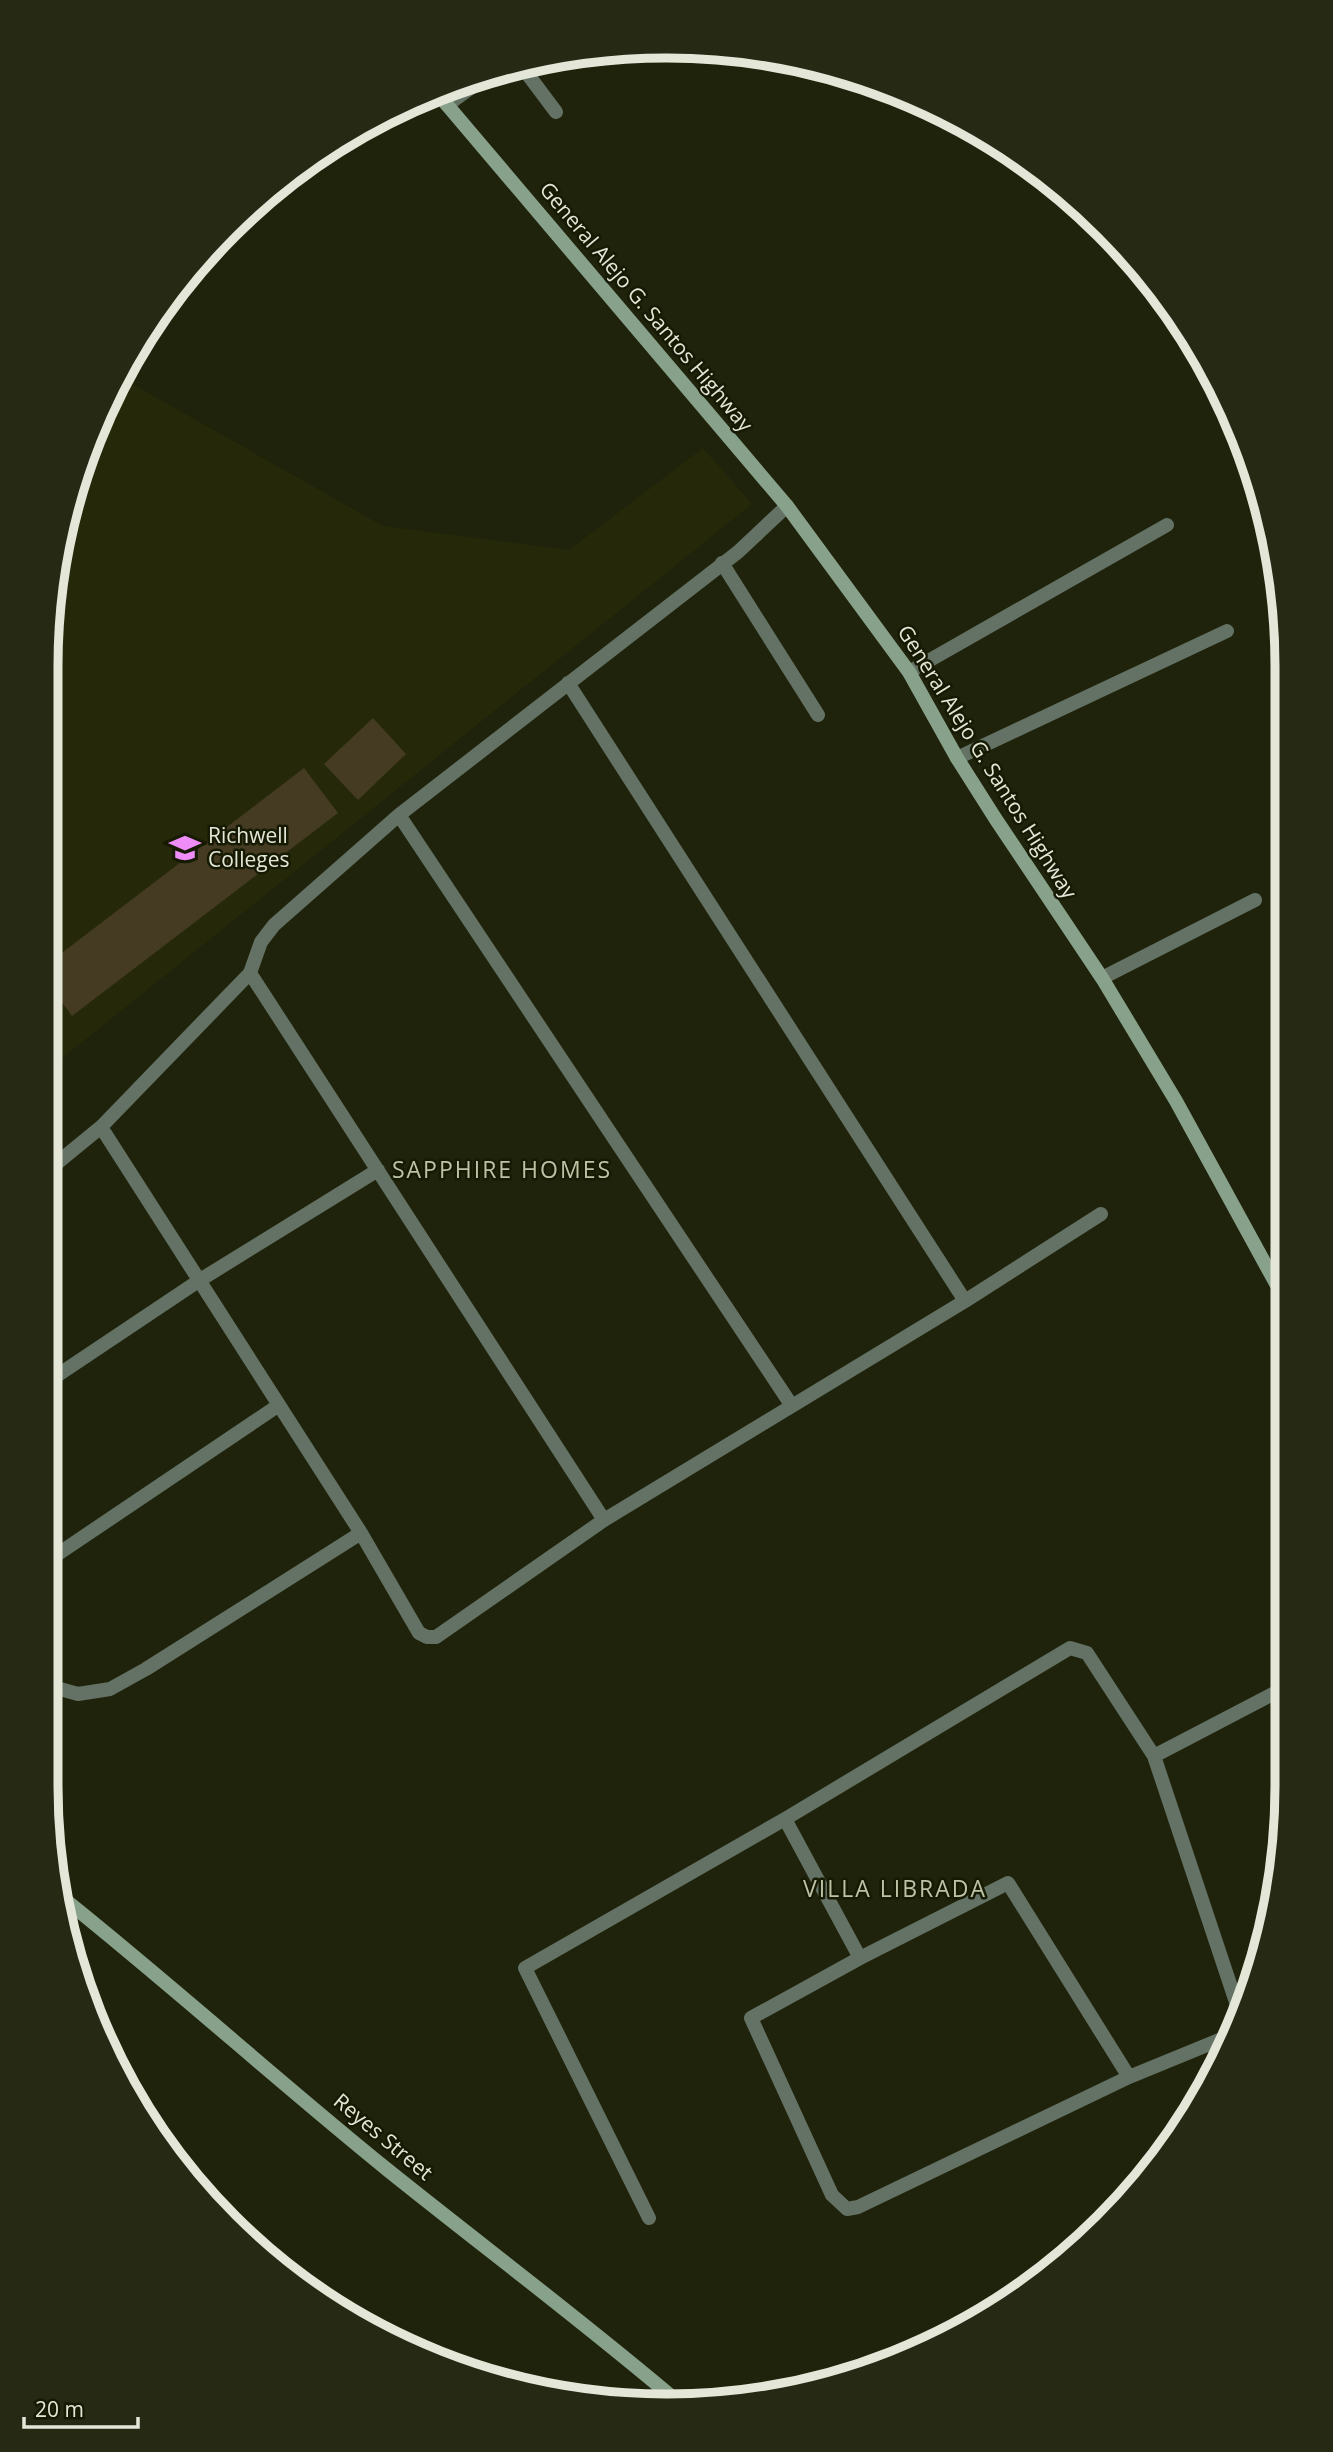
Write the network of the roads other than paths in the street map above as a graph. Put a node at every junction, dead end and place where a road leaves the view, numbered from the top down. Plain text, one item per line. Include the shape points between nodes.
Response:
1 (527, 74) edge
2 (464, 93) edge
3 (443, 101) edge
4 (447, 105) junction
5 (556, 112) dead end
6 (787, 506) junction
7 (1167, 525) dead end
8 (722, 563) junction
9 (1227, 631) dead end
10 (909, 671) junction
11 (568, 683) junction
12 (818, 715) dead end
13 (957, 758) junction
14 (399, 815) junction
15 (1255, 900) dead end
16 (250, 973) junction
17 (1102, 978) junction
18 (101, 1127) junction
19 (58, 1162) edge
20 (378, 1170) junction
21 (1101, 1214) dead end
22 (1275, 1264) edge
23 (201, 1280) junction
24 (965, 1301) junction
25 (58, 1375) edge
26 (279, 1405) junction
27 (792, 1406) junction
28 (604, 1520) junction
29 (361, 1533) junction
30 (58, 1554) edge
31 (58, 1688) edge
32 (1275, 1693) edge
33 (1154, 1756) junction
34 (785, 1819) junction
35 (69, 1903) edge
36 (860, 1958) junction
37 (1236, 2001) edge
38 (1219, 2040) edge
39 (1129, 2077) junction
40 (649, 2218) dead end
41 (669, 2394) edge

1 - 5 street
2 - 4 street
3 - 4 main road, General Alejo G. Santos Highway
4 - 6 main road, General Alejo G. Santos Highway
6 - 8 street
6 - 10 main road, General Alejo G. Santos Highway
7 - 10 street
8 - 11 street
8 - 12 street
9 - 13 street
10 - 13 main road, General Alejo G. Santos Highway
11 - 14 street
11 - 24 street
13 - 17 main road, General Alejo G. Santos Highway
14 - 16 street via 274,925 261,942
14 - 27 street
15 - 17 street
16 - 18 street
16 - 20 street
17 - 22 main road, General Alejo G. Santos Highway
18 - 19 street
18 - 23 street
20 - 23 street
20 - 28 street
21 - 24 street
23 - 25 street
23 - 26 street
24 - 27 street
26 - 29 street
26 - 30 street
27 - 28 street
28 - 29 street via 436,1637 419,1633
29 - 31 street via 110,1689 78,1694
32 - 33 street
33 - 34 street via 1087,1653 1070,1648
33 - 37 street
34 - 36 street
34 - 40 street via 525,1968
35 - 41 main road, Reyes Street via 388,2170
36 - 39 street via 1008,1883
36 - 39 street via 751,2018 832,2195 847,2209
38 - 39 street

